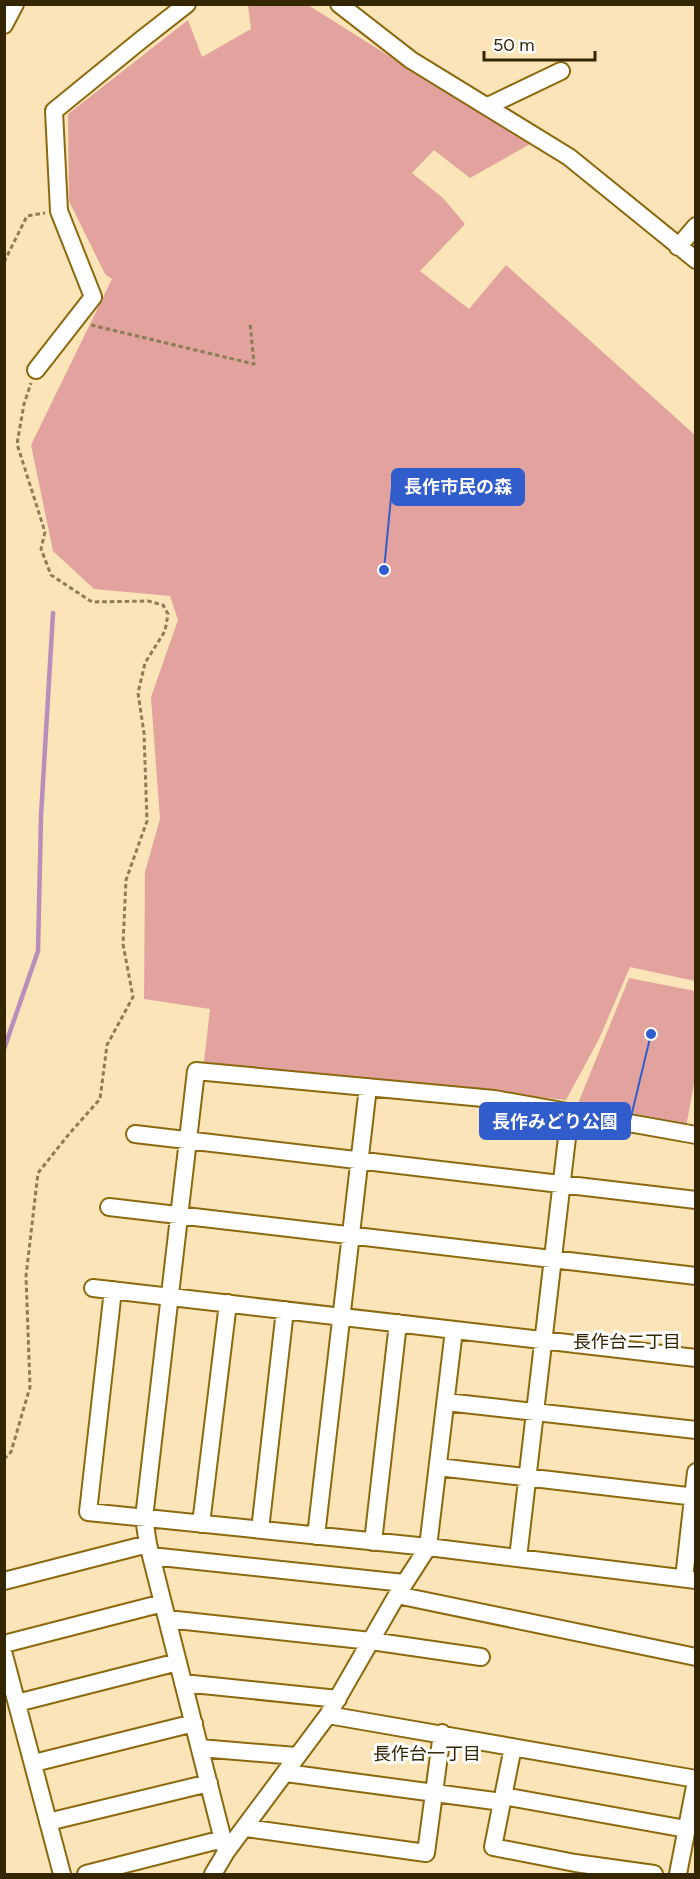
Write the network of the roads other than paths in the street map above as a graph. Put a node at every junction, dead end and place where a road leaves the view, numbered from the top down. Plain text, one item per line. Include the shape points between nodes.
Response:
1 (15, 4) edge
2 (187, 4) edge
3 (339, 4) edge
4 (4, 25) edge
5 (561, 71) dead end
6 (488, 106) junction
7 (696, 226) edge
8 (678, 247) junction
9 (696, 260) edge
10 (36, 370) road end
11 (368, 1087) junction
12 (570, 1112) junction
13 (135, 1134) dead end
14 (696, 1135) edge
15 (188, 1140) junction
16 (359, 1160) junction
17 (562, 1184) junction
18 (696, 1200) edge
19 (109, 1208) dead end
20 (179, 1216) junction
21 (351, 1236) junction
22 (553, 1260) junction
23 (696, 1276) edge
24 (93, 1288) dead end
25 (113, 1290) junction
26 (170, 1297) junction
27 (228, 1303) junction
28 (285, 1310) junction
29 (341, 1316) junction
30 (398, 1323) junction
31 (454, 1330) junction
32 (544, 1340) junction
33 (696, 1358) edge
34 (446, 1402) junction
35 (535, 1412) junction
36 (696, 1430) edge
37 (438, 1467) junction
38 (696, 1472) edge
39 (528, 1477) junction
40 (694, 1497) edge
41 (144, 1518) junction
42 (201, 1524) junction
43 (260, 1530) junction
44 (316, 1536) junction
45 (373, 1542) junction
46 (428, 1547) junction
47 (149, 1550) junction
48 (518, 1558) junction
49 (690, 1579) edge
50 (4, 1581) edge
51 (400, 1589) junction
52 (163, 1603) junction
53 (167, 1619) junction
54 (371, 1641) junction
55 (4, 1644) edge
56 (4, 1654) edge
57 (696, 1657) edge
58 (481, 1658) dead end
59 (178, 1662) junction
60 (183, 1683) junction
61 (338, 1699) junction
62 (17, 1703) junction
63 (328, 1715) junction
64 (194, 1723) junction
65 (442, 1733) junction
66 (513, 1747) junction
67 (200, 1748) junction
68 (296, 1756) junction
69 (34, 1763) junction
70 (286, 1773) junction
71 (696, 1780) edge
72 (209, 1783) junction
73 (434, 1794) junction
74 (503, 1799) junction
75 (48, 1822) junction
76 (246, 1828) junction
77 (686, 1829) junction
78 (225, 1845) junction
79 (62, 1875) edge
80 (86, 1875) edge
81 (213, 1875) edge
82 (654, 1875) edge
83 (678, 1875) edge

1 - 4 street
2 - 10 street via 54,111 58,211 93,297
3 - 6 street via 411,60
5 - 6 street
6 - 8 street via 569,157
7 - 8 street
8 - 9 street
11 - 12 street via 494,1099
11 - 15 street via 196,1071
11 - 16 street
12 - 14 street
12 - 17 street
13 - 15 street
15 - 16 street
15 - 20 street
16 - 17 street
16 - 21 street
17 - 18 street
17 - 22 street
19 - 20 street
20 - 21 street
20 - 26 street
21 - 22 street
21 - 29 street
22 - 23 street
22 - 32 street
24 - 25 street
25 - 26 street
25 - 41 street via 88,1512
26 - 27 street
26 - 41 street
27 - 28 street
27 - 42 street
28 - 29 street
28 - 43 street
29 - 30 street
29 - 44 street
30 - 31 street
30 - 45 street
31 - 32 street
31 - 34 street
32 - 33 street
32 - 35 street
34 - 35 street
34 - 37 street
35 - 36 street
35 - 39 street
37 - 39 street
37 - 46 street
38 - 40 street
39 - 40 street
39 - 48 street
40 - 49 street
41 - 42 street
41 - 47 street
42 - 43 street
43 - 44 street
44 - 45 street
45 - 46 street
46 - 48 street
46 - 51 street
47 - 50 street
47 - 51 street
47 - 52 street
48 - 49 street
51 - 54 street
51 - 57 street
52 - 53 street
52 - 55 street
53 - 54 street
53 - 59 street
54 - 58 street
54 - 61 street
56 - 62 street
59 - 60 street
59 - 62 street
60 - 61 street
60 - 64 street
61 - 63 street
62 - 69 street
63 - 65 street
63 - 68 street
64 - 67 street
64 - 69 street
65 - 66 street
65 - 73 street
66 - 71 street
66 - 74 street
67 - 68 street
67 - 72 street
68 - 70 street
69 - 75 street
70 - 73 street
70 - 76 street
71 - 77 street
72 - 75 street
72 - 78 street
73 - 74 street
73 - 76 street via 426,1852
74 - 77 street
74 - 82 street via 493,1847
75 - 79 street
76 - 78 street
77 - 83 street
78 - 80 street
78 - 81 street

